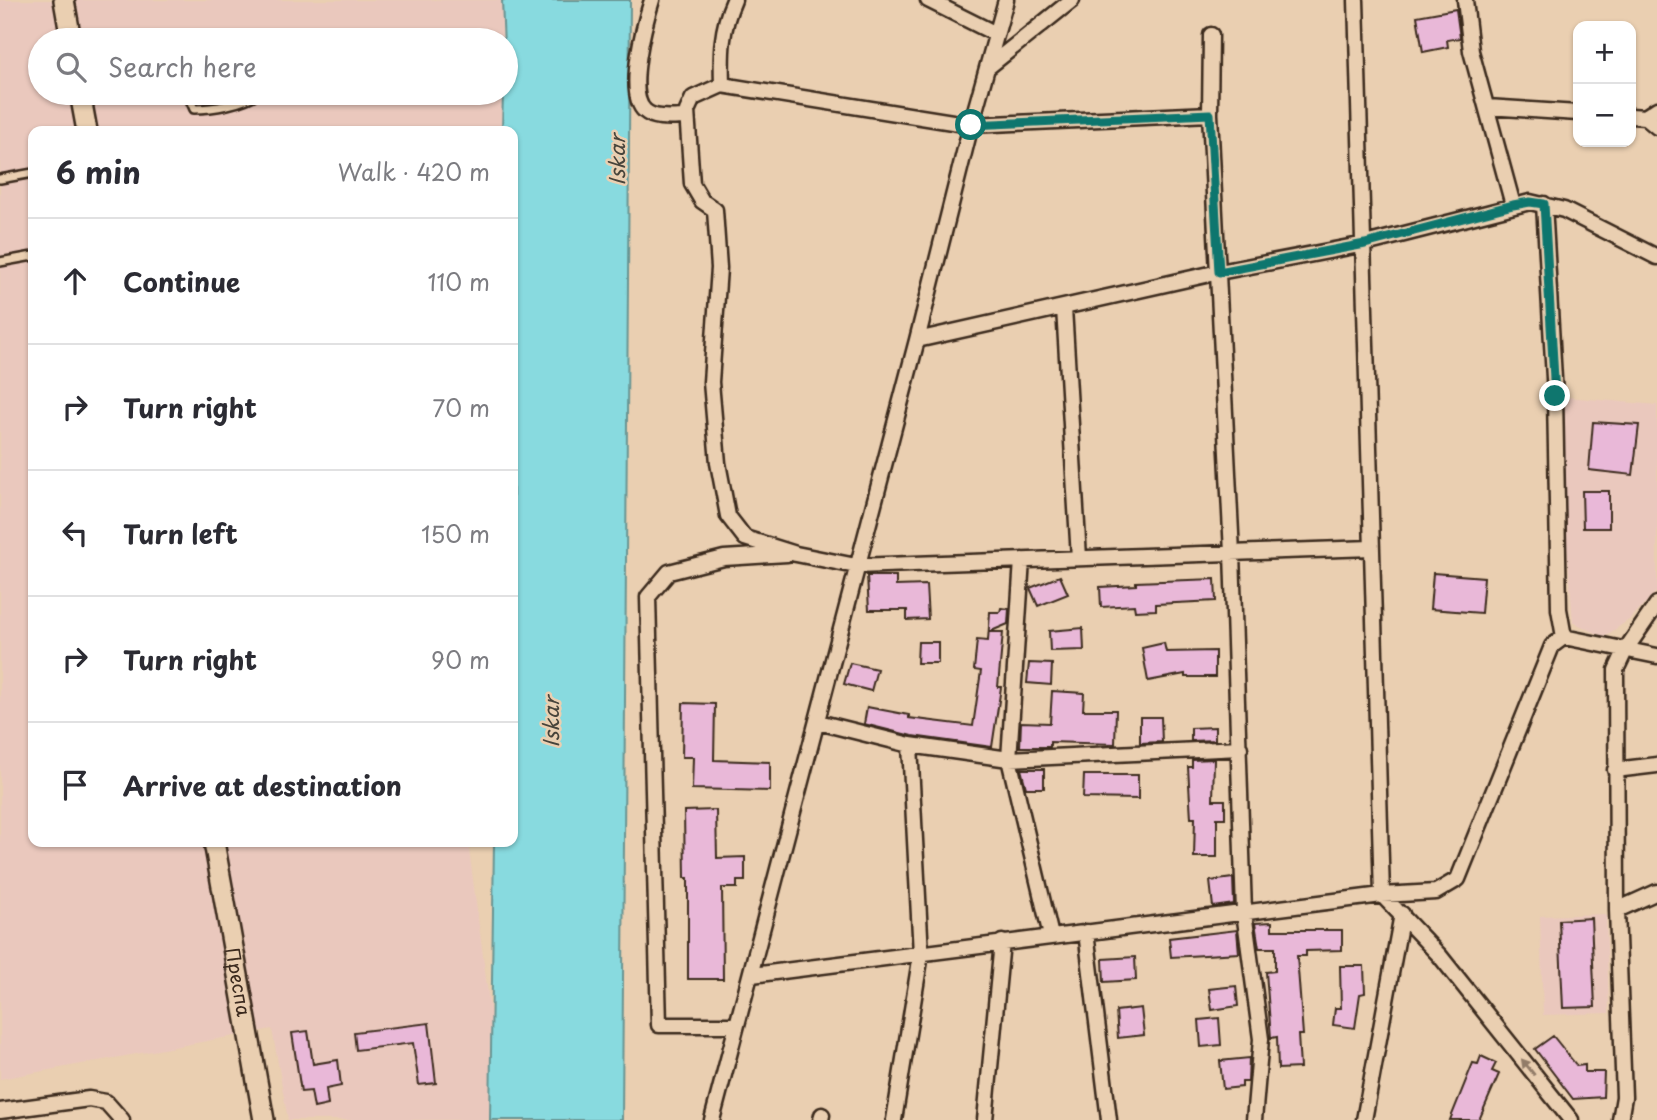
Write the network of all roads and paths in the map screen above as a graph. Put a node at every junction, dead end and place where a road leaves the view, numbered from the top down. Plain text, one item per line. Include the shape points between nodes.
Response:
1 (64, 0) edge
2 (652, 0) edge
3 (734, 0) edge
4 (928, 0) edge
5 (1006, 0) edge
6 (1072, 0) edge
7 (1356, 0) edge
8 (1465, 0) edge
9 (69, 28) edge
10 (996, 34) junction
11 (1211, 35) dead end
12 (987, 68) junction
13 (722, 85) junction
14 (82, 105) edge
15 (193, 105) edge
16 (222, 105) edge
17 (1487, 107) junction
18 (1573, 113) edge
19 (1210, 114) junction
20 (687, 117) junction
21 (971, 125) junction
22 (86, 126) edge
23 (28, 174) edge
24 (0, 179) edge
25 (1544, 204) junction
26 (1513, 205) junction
27 (1365, 244) junction
28 (28, 257) edge
29 (1657, 257) edge
30 (0, 262) edge
31 (1219, 272) junction
32 (1064, 308) junction
33 (917, 340) junction
34 (1372, 548) junction
35 (1232, 553) junction
36 (796, 554) junction
37 (1079, 558) junction
38 (1022, 560) junction
39 (856, 566) junction
40 (1657, 604) edge
41 (1564, 637) junction
42 (1626, 649) junction
43 (1657, 656) edge
44 (818, 722) junction
45 (910, 745) junction
46 (1240, 748) junction
47 (1009, 759) junction
48 (1657, 765) edge
49 (1615, 770) junction
50 (215, 847) edge
51 (1657, 892) edge
52 (1382, 895) junction
53 (1617, 910) junction
54 (1244, 912) junction
55 (1402, 914) junction
56 (1086, 932) junction
57 (1051, 936) junction
58 (1002, 942) junction
59 (920, 954) junction
60 (752, 975) junction
61 (735, 1026) junction
62 (0, 1111) edge
63 (122, 1120) edge
64 (264, 1120) edge
65 (712, 1120) edge
66 (894, 1120) edge
67 (985, 1120) edge
68 (1108, 1120) edge
69 (1254, 1120) edge
70 (1364, 1120) edge
71 (1571, 1120) edge
72 (1620, 1120) edge

1 - 9 main road
2 - 20 street via 639,43 638,102 646,112 658,116
3 - 13 street via 720,42
4 - 10 street
5 - 10 street
6 - 12 street
7 - 27 street
8 - 17 street via 1471,51
10 - 12 street
11 - 19 street
12 - 21 street
13 - 20 street via 693,98
13 - 21 street
14 - 22 main road
15 - 16 lane via 206,109
17 - 18 street
17 - 26 street
19 - 21 street
19 - 31 street
20 - 36 street via 692,184 702,201 715,210 719,268 711,382 728,516 745,538
21 - 33 street
23 - 24 lane
25 - 26 street
25 - 29 street
25 - 41 street via 1555,396 1559,609
26 - 27 street
27 - 31 street
27 - 34 street
28 - 30 lane
31 - 32 street
31 - 35 street
32 - 33 street
32 - 37 street
33 - 39 street
34 - 35 street
34 - 52 street
35 - 37 street
35 - 46 street
36 - 39 street
36 - 61 street via 724,558 669,572 648,597 659,1025
37 - 38 street
38 - 39 street
38 - 47 street
39 - 44 street
40 - 42 street
41 - 42 street
41 - 52 street via 1552,646 1458,879 1436,892
42 - 43 street
42 - 49 street via 1616,670
44 - 45 street
44 - 60 street
45 - 47 street
45 - 59 street
46 - 47 street
46 - 54 street
47 - 57 street
48 - 49 street
49 - 53 street
50 - 64 main road, Преспа
51 - 53 street
52 - 54 street
52 - 55 street
53 - 72 street via 1624,1097
54 - 56 street
54 - 69 street via 1261,1039
55 - 70 street
71 -> 55 street
56 - 57 street
56 - 68 street
57 - 58 street
58 - 59 street
58 - 67 street
59 - 60 street
59 - 66 street
60 - 61 street
61 - 65 street
62 - 63 street via 89,1099 106,1101

